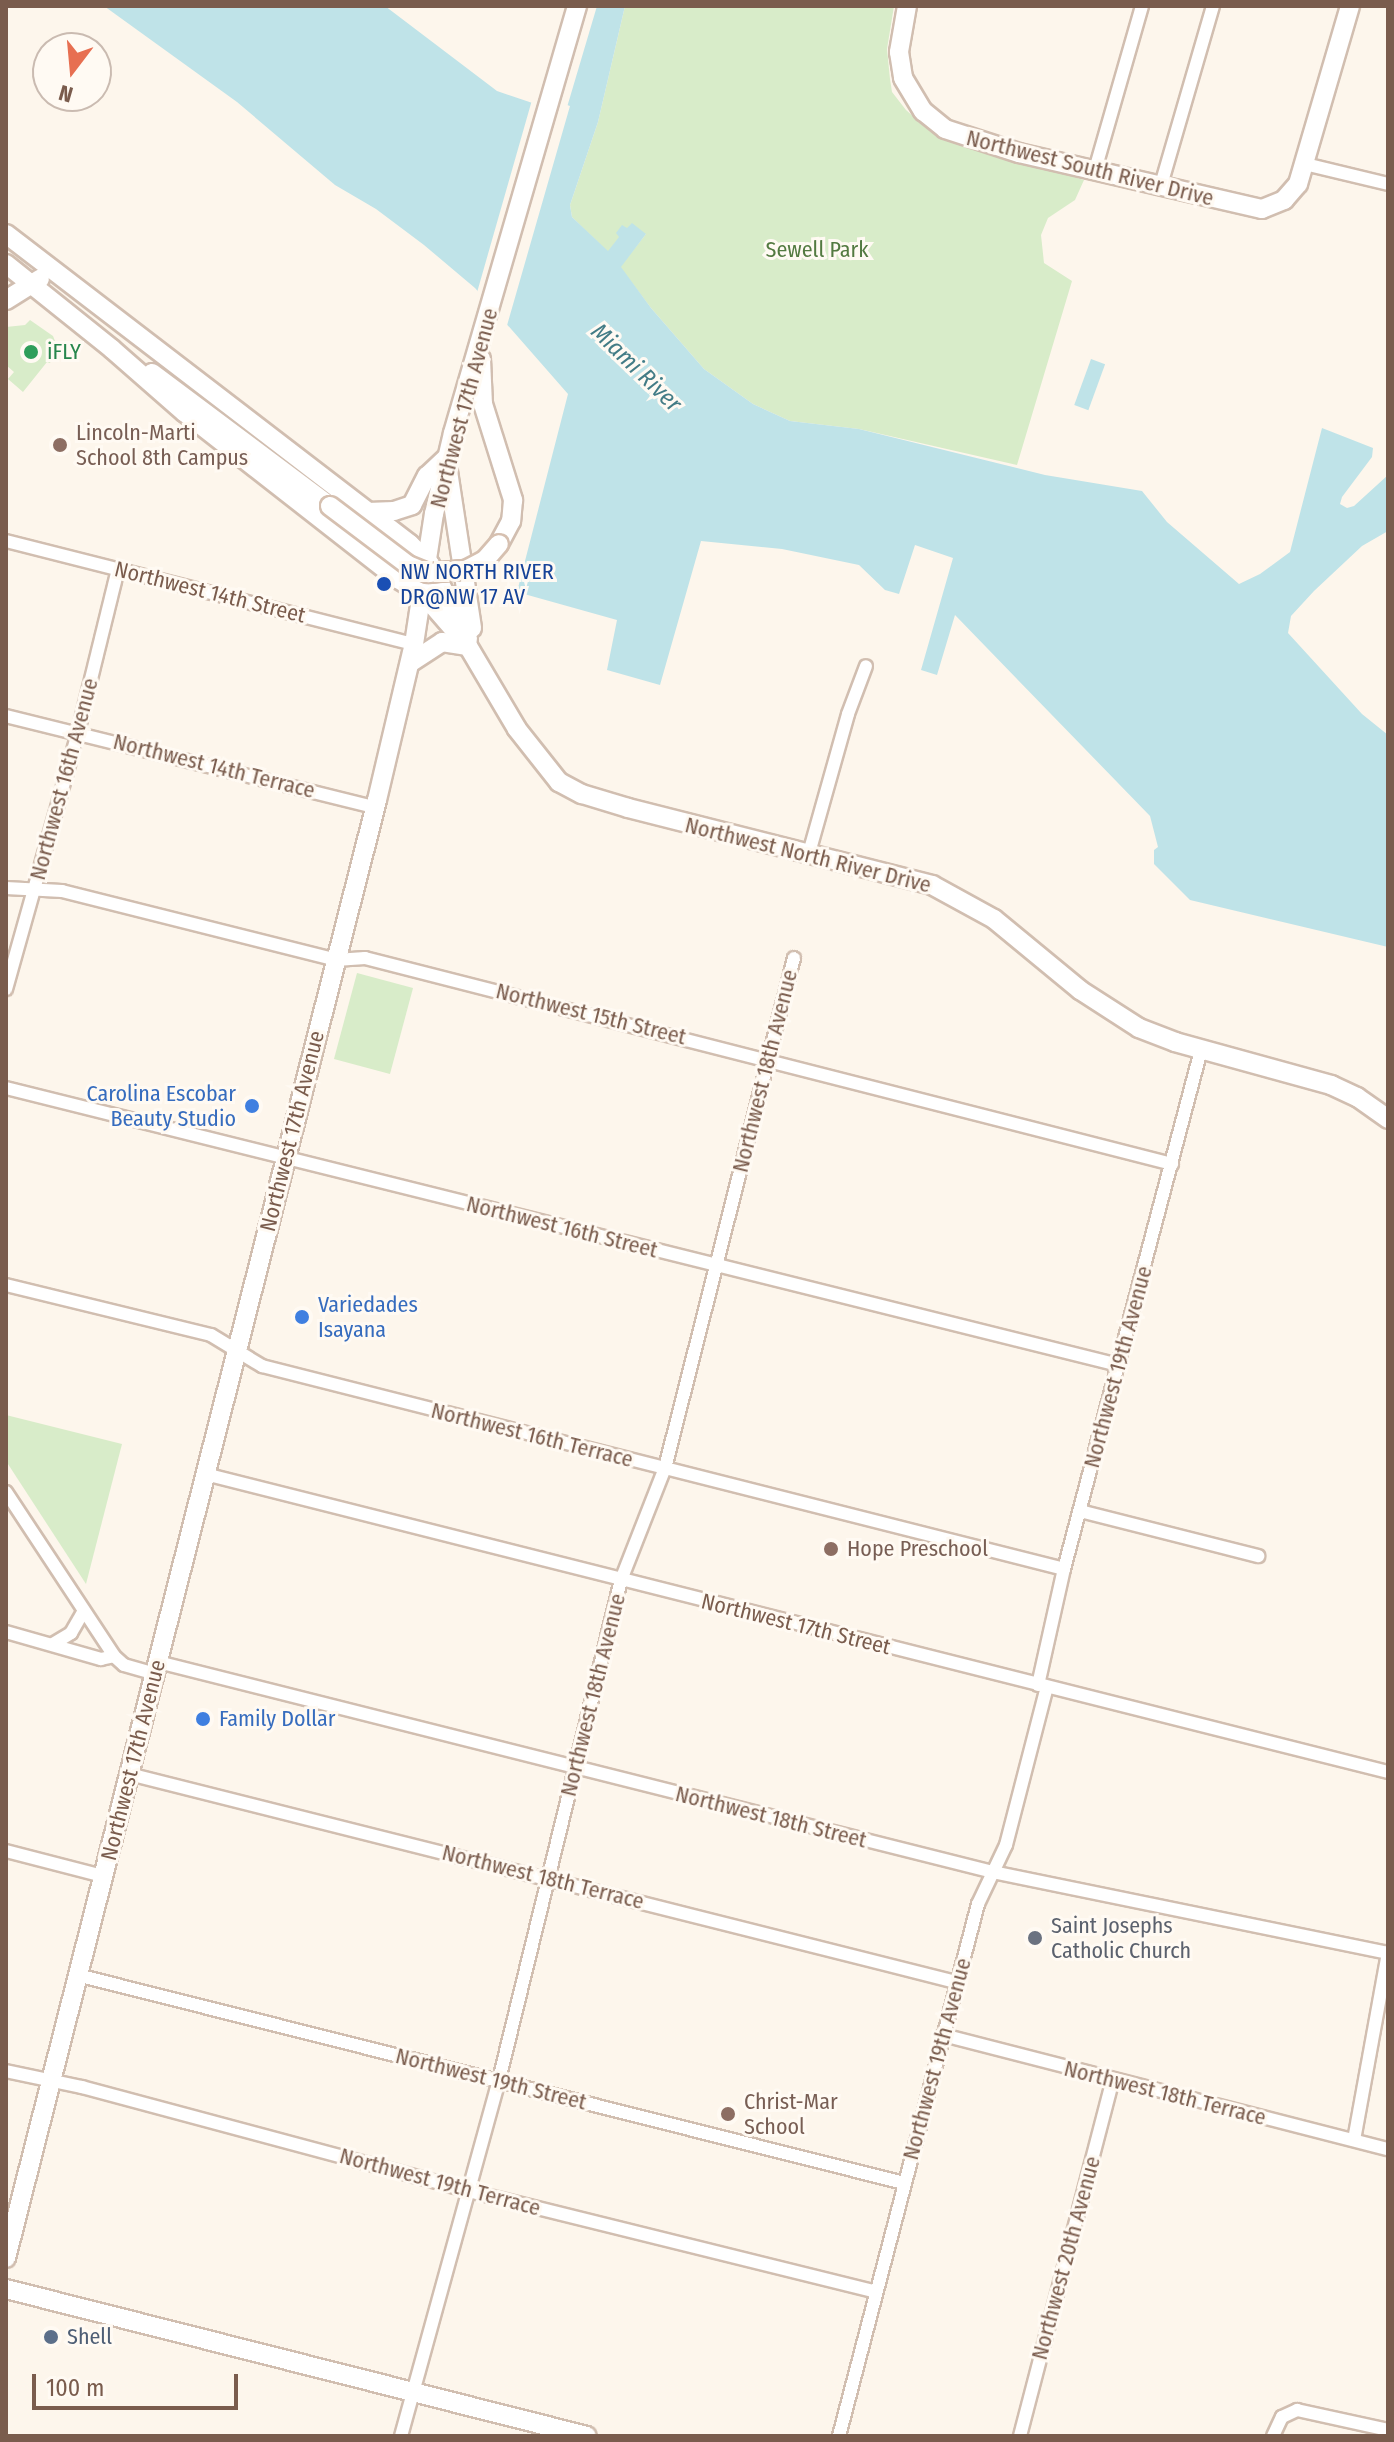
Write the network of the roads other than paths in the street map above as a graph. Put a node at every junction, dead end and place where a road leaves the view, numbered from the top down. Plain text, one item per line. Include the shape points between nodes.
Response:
1 (577, 6) edge
2 (907, 6) edge
3 (1142, 6) edge
4 (1213, 6) edge
5 (1350, 6) edge
6 (1305, 164) junction
7 (1095, 170) junction
8 (1388, 184) edge
9 (1161, 185) junction
10 (6, 234) edge
11 (32, 254) junction
12 (7, 267) edge
13 (51, 269) junction
14 (31, 286) junction
15 (6, 300) edge
16 (482, 340) junction
17 (112, 349) junction
18 (447, 457) junction
19 (368, 512) junction
20 (6, 541) edge
21 (427, 559) junction
22 (118, 569) junction
23 (423, 594) junction
24 (412, 653) junction
25 (473, 653) junction
26 (866, 666) dead end
27 (6, 716) edge
28 (78, 732) junction
29 (375, 807) junction
30 (809, 853) junction
31 (6, 888) edge
32 (35, 890) junction
33 (794, 958) dead end
34 (336, 960) junction
35 (6, 989) edge
36 (1201, 1050) junction
37 (768, 1059) junction
38 (6, 1088) edge
39 (1388, 1119) edge
40 (286, 1158) junction
41 (1172, 1164) junction
42 (716, 1265) junction
43 (6, 1285) edge
44 (236, 1351) junction
45 (1119, 1365) junction
46 (665, 1468) junction
47 (205, 1474) junction
48 (6, 1492) edge
49 (1080, 1511) junction
50 (1258, 1556) dead end
51 (1064, 1569) junction
52 (621, 1580) junction
53 (83, 1612) junction
54 (6, 1632) edge
55 (53, 1644) junction
56 (114, 1656) junction
57 (156, 1668) junction
58 (1042, 1686) junction
59 (575, 1768) junction
60 (1388, 1772) edge
61 (129, 1774) junction
62 (6, 1851) edge
63 (993, 1872) junction
64 (103, 1876) junction
65 (549, 1878) junction
66 (1388, 1953) edge
67 (77, 1975) junction
68 (956, 1982) junction
69 (943, 2035) junction
70 (6, 2071) edge
71 (499, 2080) junction
72 (1113, 2080) junction
73 (50, 2082) junction
74 (1354, 2140) junction
75 (1388, 2149) edge
76 (904, 2183) junction
77 (469, 2191) junction
78 (6, 2258) edge
79 (6, 2289) edge
80 (876, 2292) junction
81 (414, 2392) junction
82 (1388, 2430) edge
83 (401, 2436) edge
84 (587, 2436) edge
85 (839, 2436) edge
86 (1020, 2436) edge
87 (1273, 2436) edge

1 - 16 main road, Northwest 17th Avenue
2 - 7 main road, Northwest South River Drive via 901,67 908,90 930,118 981,143
3 - 7 street
4 - 9 street
5 - 6 main road
6 - 8 street
6 - 9 main road, Northwest South River Drive via 1290,194 1262,209
7 - 9 main road, Northwest South River Drive
10 - 11 main road, Northwest North River Drive
11 - 12 main road
11 - 13 main road, Northwest North River Drive
12 - 14 main road, Northwest North River Drive
13 - 14 main road
13 - 19 main road, Northwest North River Drive
14 - 15 main road
14 - 17 main road, Northwest North River Drive
16 - 17 main road, bridge via 483,404 513,500 511,521 485,560 466,570 428,573 408,565 172,386
16 - 18 main road, Northwest 17th Avenue
17 - 23 main road, Northwest North River Drive via 184,412
18 - 19 main road via 427,476 412,505
18 - 21 main road, Northwest 17th Avenue
18 - 25 main road
19 - 21 main road, Northwest North River Drive
20 - 22 street, Northwest 14th Street
21 - 23 main road, Northwest 17th Avenue
21 - 25 main road, Northwest North River Drive
22 - 24 street, Northwest 14th Street
22 - 28 street, Northwest 16th Avenue
23 - 24 main road, Northwest 17th Avenue
23 - 25 main road, Northwest North River Drive
24 - 25 main road via 442,642
24 - 29 main road, Northwest 17th Avenue
25 - 30 main road, Northwest North River Drive via 532,751 549,774 570,789
26 - 30 street
27 - 28 street, Northwest 14th Terrace
28 - 29 street, Northwest 14th Terrace
28 - 32 street, Northwest 16th Avenue
29 - 34 main road, Northwest 17th Avenue
30 - 36 main road, Northwest North River Drive via 923,882 961,898 1109,1011
31 - 32 street, Northwest 15th Street
32 - 34 street, Northwest 15th Street via 62,891
32 - 35 street, Northwest 16th Avenue
33 - 37 street, Northwest 18th Avenue
34 - 37 street, Northwest 15th Street via 365,958
34 - 40 main road, Northwest 17th Avenue
36 - 39 main road, Northwest North River Drive via 1331,1085
36 - 41 street, Northwest 19th Avenue
37 - 41 street, Northwest 15th Street
37 - 42 street, Northwest 18th Avenue
38 - 40 street, Northwest 16th Street
40 - 42 street, Northwest 16th Street
40 - 44 main road, Northwest 17th Avenue
41 - 45 street, Northwest 19th Avenue
42 - 45 street, Northwest 16th Street
42 - 46 street, Northwest 18th Avenue
43 - 44 street, Northwest 16th Terrace via 211,1335
44 - 46 street, Northwest 16th Terrace via 262,1366
44 - 47 main road, Northwest 17th Avenue
45 - 49 street, Northwest 19th Avenue
46 - 51 street, Northwest 16th Terrace
46 - 52 street, Northwest 18th Avenue
47 - 52 street, Northwest 17th Street
47 - 57 main road, Northwest 17th Avenue
48 - 53 street
49 - 50 street
49 - 51 street, Northwest 19th Avenue
51 - 58 street, Northwest 19th Avenue
52 - 58 street, Northwest 17th Street
52 - 59 street, Northwest 18th Avenue
53 - 55 street via 71,1633
53 - 56 street
54 - 55 street
55 - 56 street via 101,1659
56 - 57 street, Northwest 18th Street via 124,1665
57 - 59 street, Northwest 18th Street
57 - 61 main road, Northwest 17th Avenue
58 - 60 street, Northwest 17th Street
58 - 63 street, Northwest 19th Avenue via 1006,1845
59 - 63 street, Northwest 18th Street
59 - 65 street, Northwest 18th Avenue
61 - 64 main road, Northwest 17th Avenue
61 - 65 street, Northwest 18th Terrace
62 - 64 street
63 - 66 street, Northwest 18th Street
63 - 68 street, Northwest 19th Avenue via 982,1891
64 - 67 main road, Northwest 17th Avenue
65 - 68 street, Northwest 18th Terrace
65 - 71 street, Northwest 18th Avenue
66 - 74 street
67 - 71 street, Northwest 19th Street
67 - 73 main road, Northwest 17th Avenue
68 - 69 street, Northwest 19th Avenue
69 - 72 street, Northwest 18th Terrace
69 - 76 street, Northwest 19th Avenue
70 - 73 street, Northwest 19th Terrace
71 - 76 street, Northwest 19th Street
71 - 77 street, Northwest 18th Avenue
72 - 74 street, Northwest 18th Terrace
72 - 86 street, Northwest 20th Avenue
73 - 77 street, Northwest 19th Terrace
73 - 78 main road, Northwest 17th Avenue
74 - 75 street, Northwest 18th Terrace
76 - 80 street, Northwest 19th Avenue
77 - 80 street, Northwest 19th Terrace
77 - 81 street, Northwest 18th Avenue
79 - 81 main road
80 - 85 street, Northwest 19th Avenue
81 - 83 street, Northwest 18th Avenue
81 - 84 main road
82 - 87 street via 1297,2410 1282,2417

